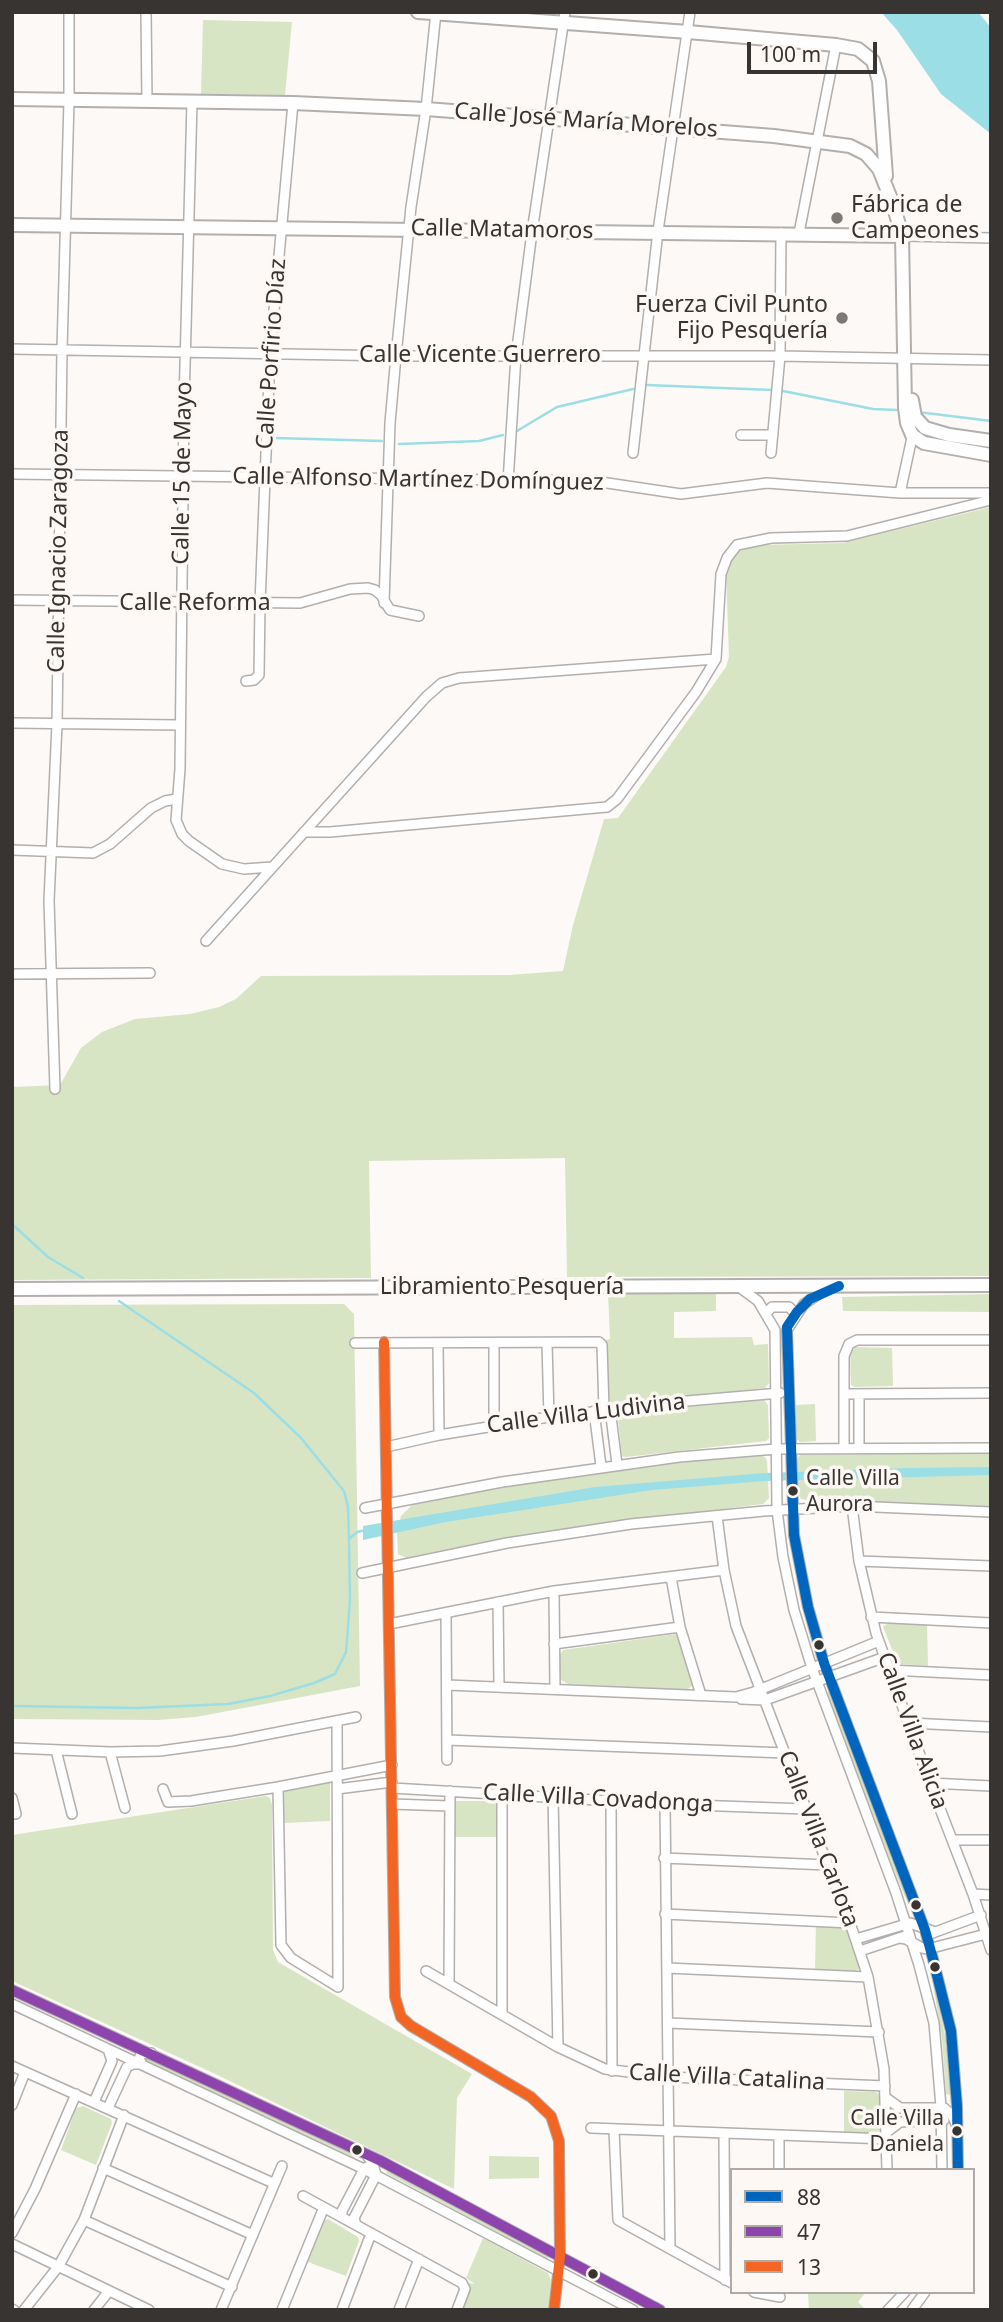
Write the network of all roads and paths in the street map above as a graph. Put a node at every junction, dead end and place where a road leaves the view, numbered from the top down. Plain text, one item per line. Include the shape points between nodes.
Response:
1 (69, 12) edge
2 (146, 12) edge
3 (418, 12) edge
4 (690, 12) edge
5 (436, 13) edge
6 (564, 18) edge
7 (688, 32) junction
8 (836, 45) junction
9 (12, 99) edge
10 (69, 101) junction
11 (147, 102) junction
12 (192, 102) junction
13 (293, 103) junction
14 (426, 109) junction
15 (548, 119) junction
16 (672, 127) junction
17 (818, 140) junction
18 (12, 225) edge
19 (66, 226) junction
20 (188, 228) junction
21 (281, 229) junction
22 (410, 229) junction
23 (658, 231) junction
24 (532, 232) junction
25 (781, 233) junction
26 (799, 233) junction
27 (904, 235) junction
28 (991, 237) edge
29 (12, 349) edge
30 (62, 349) junction
31 (186, 352) junction
32 (271, 354) junction
33 (396, 356) junction
34 (516, 356) junction
35 (644, 356) junction
36 (780, 356) junction
37 (907, 359) junction
38 (991, 360) edge
39 (917, 421) junction
40 (741, 435) dead end
41 (773, 435) junction
42 (912, 435) junction
43 (991, 441) edge
44 (633, 453) dead end
45 (771, 453) dead end
46 (991, 455) edge
47 (12, 474) edge
48 (61, 475) junction
49 (264, 476) junction
50 (184, 477) junction
51 (389, 478) junction
52 (508, 482) junction
53 (900, 493) junction
54 (991, 493) edge
55 (991, 500) edge
56 (12, 600) edge
57 (58, 601) junction
58 (180, 602) junction
59 (260, 603) junction
60 (384, 603) junction
61 (419, 616) dead end
62 (716, 660) junction
63 (246, 681) dead end
64 (12, 723) edge
65 (57, 724) junction
66 (179, 724) junction
67 (177, 799) junction
68 (304, 832) junction
69 (12, 850) edge
70 (52, 851) junction
71 (272, 867) junction
72 (206, 941) dead end
73 (51, 973) junction
74 (150, 973) dead end
75 (12, 974) edge
76 (55, 1089) dead end
77 (991, 1285) edge
78 (738, 1286) junction
79 (773, 1286) junction
80 (793, 1286) junction
81 (839, 1286) junction
82 (12, 1289) edge
83 (758, 1301) junction
84 (806, 1302) junction
85 (768, 1317) junction
86 (794, 1317) junction
87 (991, 1340) edge
88 (384, 1342) junction
89 (355, 1343) dead end
90 (438, 1343) junction
91 (494, 1343) junction
92 (547, 1343) junction
93 (788, 1393) junction
94 (991, 1393) edge
95 (775, 1394) junction
96 (844, 1394) junction
97 (859, 1394) junction
98 (603, 1410) junction
99 (549, 1417) junction
100 (494, 1425) junction
101 (439, 1435) junction
102 (386, 1447) junction
103 (852, 1447) junction
104 (991, 1448) edge
105 (783, 1449) junction
106 (617, 1464) junction
107 (601, 1466) junction
108 (387, 1504) junction
109 (852, 1506) junction
110 (365, 1508) dead end
111 (784, 1509) junction
112 (991, 1512) edge
113 (718, 1516) junction
114 (859, 1561) junction
115 (388, 1566) junction
116 (991, 1566) edge
117 (724, 1570) junction
118 (362, 1573) dead end
119 (671, 1577) junction
120 (554, 1591) junction
121 (498, 1602) junction
122 (446, 1613) junction
123 (872, 1616) junction
124 (991, 1623) edge
125 (389, 1624) junction
126 (680, 1627) junction
127 (879, 1641) junction
128 (554, 1644) junction
129 (885, 1657) junction
130 (824, 1663) junction
131 (812, 1668) junction
132 (890, 1670) junction
133 (991, 1675) edge
134 (829, 1676) junction
135 (817, 1681) junction
136 (447, 1685) junction
137 (499, 1686) junction
138 (555, 1689) junction
139 (761, 1689) junction
140 (701, 1695) junction
141 (736, 1697) junction
142 (765, 1700) junction
143 (356, 1717) dead end
144 (337, 1721) junction
145 (910, 1723) junction
146 (991, 1727) edge
147 (447, 1740) junction
148 (12, 1748) edge
149 (56, 1750) junction
150 (110, 1752) junction
151 (785, 1753) junction
152 (447, 1760) dead end
153 (392, 1765) junction
154 (336, 1775) junction
155 (930, 1783) junction
156 (392, 1785) junction
157 (991, 1786) edge
158 (278, 1787) junction
159 (163, 1789) dead end
160 (337, 1789) junction
161 (450, 1791) junction
162 (502, 1794) junction
163 (553, 1797) junction
164 (12, 1798) edge
165 (611, 1800) junction
166 (392, 1804) junction
167 (665, 1804) junction
168 (449, 1806) junction
169 (125, 1808) dead end
170 (805, 1809) junction
171 (17, 1814) edge
172 (72, 1815) dead end
173 (953, 1840) junction
174 (991, 1840) edge
175 (664, 1858) junction
176 (827, 1865) junction
177 (973, 1894) junction
178 (991, 1895) edge
179 (915, 1904) junction
180 (901, 1910) junction
181 (665, 1914) junction
182 (981, 1915) junction
183 (850, 1923) junction
184 (932, 1932) junction
185 (986, 1934) junction
186 (861, 1938) junction
187 (909, 1938) junction
188 (865, 1950) junction
189 (991, 1950) edge
190 (936, 1952) junction
191 (667, 1968) junction
192 (426, 1971) dead end
193 (867, 1977) junction
194 (449, 1984) junction
195 (12, 1990) edge
196 (12, 2004) edge
197 (502, 2013) junction
198 (668, 2023) junction
199 (879, 2032) junction
200 (110, 2034) junction
201 (105, 2047) junction
202 (558, 2047) junction
203 (151, 2053) junction
204 (123, 2058) junction
205 (142, 2064) junction
206 (12, 2066) edge
207 (612, 2071) junction
208 (25, 2072) junction
209 (669, 2077) junction
210 (885, 2086) junction
211 (76, 2094) junction
212 (886, 2098) junction
213 (94, 2102) junction
214 (957, 2102) junction
215 (936, 2104) junction
216 (12, 2105) edge
217 (108, 2108) junction
218 (900, 2108) junction
219 (124, 2115) junction
220 (886, 2115) junction
221 (952, 2115) junction
222 (900, 2122) junction
223 (936, 2123) junction
224 (591, 2128) dead end
225 (614, 2130) junction
226 (670, 2131) junction
227 (958, 2132) junction
228 (724, 2134) junction
229 (779, 2136) junction
230 (887, 2136) junction
231 (366, 2154) junction
232 (386, 2164) junction
233 (282, 2166) dead end
234 (103, 2168) junction
235 (779, 2168) edge
236 (887, 2168) edge
237 (942, 2168) edge
238 (958, 2168) edge
239 (363, 2171) junction
240 (375, 2179) junction
241 (273, 2183) junction
242 (303, 2196) dead end
243 (341, 2214) junction
244 (84, 2220) junction
245 (12, 2233) edge
246 (253, 2235) junction
247 (370, 2235) junction
248 (12, 2244) edge
249 (670, 2248) junction
250 (419, 2259) junction
251 (556, 2263) junction
252 (58, 2267) junction
253 (568, 2276) junction
254 (728, 2281) edge
255 (232, 2287) junction
256 (109, 2291) junction
257 (903, 2294) edge
258 (925, 2294) edge
259 (780, 2295) edge
260 (24, 2310) edge
261 (94, 2310) edge
262 (149, 2310) edge
263 (221, 2310) edge
264 (282, 2310) edge
265 (342, 2310) edge
266 (399, 2310) edge
267 (457, 2310) edge
268 (555, 2310) edge
269 (633, 2310) edge
270 (660, 2310) edge
271 (780, 2310) edge
272 (888, 2310) edge
273 (912, 2310) edge

1 - 10 street, Calle Ignacio Zaragoza
2 - 11 street
3 - 5 main road
4 - 7 street
5 - 6 main road
5 - 14 street
6 - 7 main road
6 - 15 street
7 - 8 main road
7 - 16 street
8 - 17 street
8 - 27 main road via 863,52 875,66 882,93 884,167
9 - 10 main road, Calle José María Morelos
10 - 11 main road, Calle José María Morelos
10 - 19 street, Calle Ignacio Zaragoza
11 - 12 main road, Calle José María Morelos
12 - 13 main road, Calle José María Morelos
12 - 20 street, Calle 15 de Mayo
13 - 14 main road, Calle José María Morelos
13 - 21 street, Calle Porfirio Díaz
14 - 15 main road, Calle José María Morelos
14 - 22 street
15 - 16 main road, Calle José María Morelos
15 - 24 street
16 - 17 main road, Calle José María Morelos
16 - 23 street
17 - 26 street
17 - 27 main road, Calle José María Morelos via 850,146 870,158 884,181
18 - 19 main road, Calle Matamoros
19 - 20 main road, Calle Matamoros
19 - 30 street, Calle Ignacio Zaragoza
20 - 21 main road, Calle Matamoros
20 - 31 street, Calle 15 de Mayo
21 - 22 main road, Calle Matamoros
21 - 32 street, Calle Porfirio Díaz
22 - 24 main road, Calle Matamoros
22 - 33 street
23 - 24 main road, Calle Matamoros
23 - 25 main road, Calle Matamoros
23 - 35 street
24 - 34 street
25 - 26 main road, Calle Matamoros
25 - 36 street
26 - 27 main road, Calle Matamoros
27 - 28 street, Calle Matamoros
27 - 37 main road, Calle José María Morelos
29 - 30 street, Calle Vicente Guerrero
30 - 31 street, Calle Vicente Guerrero
30 - 48 street, Calle Ignacio Zaragoza
31 - 32 street, Calle Vicente Guerrero
31 - 50 street, Calle 15 de Mayo
32 - 33 street, Calle Vicente Guerrero
32 - 49 street, Calle Porfirio Díaz
33 - 34 street, Calle Vicente Guerrero
33 - 51 street
34 - 35 street, Calle Vicente Guerrero
34 - 52 street
35 - 36 street, Calle Vicente Guerrero
35 - 44 street
36 - 37 street, Calle Vicente Guerrero
36 - 41 street
37 - 38 street, Calle Vicente Guerrero
37 - 39 main road
37 - 42 main road, Calle José María Morelos via 905,408
39 - 42 street
39 - 43 main road via 936,432
40 - 41 street
41 - 45 street
42 - 46 main road via 924,443
42 - 53 street
47 - 48 street, Calle Alfonso Martínez Domínguez
48 - 50 street, Calle Alfonso Martínez Domínguez
48 - 57 street, Calle Ignacio Zaragoza
49 - 50 street, Calle Alfonso Martínez Domínguez
49 - 51 street, Calle Alfonso Martínez Domínguez
49 - 59 street, Calle Porfirio Díaz
50 - 58 street, Calle 15 de Mayo
51 - 52 street, Calle Alfonso Martínez Domínguez
51 - 60 street
52 - 53 street, Calle Alfonso Martínez Domínguez via 594,481 681,494 767,483
53 - 54 street, Calle Alfonso Martínez Domínguez
55 - 62 street via 847,536 771,538 737,545 721,574
56 - 57 street, Calle Reforma
57 - 58 street, Calle Reforma
57 - 65 street, Calle Ignacio Zaragoza
58 - 59 street, Calle Reforma
58 - 66 street, Calle 15 de Mayo
59 - 60 street, Calle Reforma via 300,603 350,589 375,590
59 - 63 street, Calle Porfirio Díaz via 259,675
60 - 61 street via 390,610
62 - 68 street via 458,678 442,683
62 - 68 street via 607,807
64 - 65 street
65 - 66 street
65 - 70 street, Calle Ignacio Zaragoza
66 - 67 street, Calle 15 de Mayo
67 - 70 street via 151,808 103,849 85,854
67 - 71 street, Calle 15 de Mayo via 176,820 189,841 222,864 244,869
68 - 71 street
69 - 70 street
70 - 73 street, Calle Ignacio Zaragoza
71 - 72 street
73 - 74 street
73 - 75 street
73 - 76 street, Calle Ignacio Zaragoza
77 - 81 main road, Libramiento Pesquería
78 - 79 main road, Libramiento Pesquería
78 - 82 main road, Libramiento Pesquería
78 - 83 street
79 - 80 main road, Libramiento Pesquería
79 - 83 street via 759,1291
80 - 81 main road, Libramiento Pesquería
80 - 84 street via 806,1294
81 - 84 street
83 - 85 street
84 - 86 street
85 - 86 street via 782,1328
85 - 86 street via 772,1307 789,1307
85 - 95 street via 775,1329
86 - 93 street via 787,1330
87 - 96 street via 857,1340 845,1352
88 - 89 street
88 - 90 street
88 - 102 street
90 - 91 street
90 - 101 street
91 - 92 street
91 - 100 street
92 - 98 street via 600,1342
92 - 99 street
93 - 95 street, Calle Villa Ludivina
93 - 105 street
94 - 97 street
95 - 98 street, Calle Villa Ludivina
95 - 105 street
96 - 97 street
96 - 103 street
97 - 103 street
98 - 99 street, Calle Villa Ludivina
98 - 106 street
98 - 107 street
99 - 100 street, Calle Villa Ludivina
100 - 101 street, Calle Villa Ludivina
101 - 102 street, Calle Villa Ludivina
102 - 108 street
103 - 104 street
103 - 105 street
105 - 106 street
105 - 111 street via 776,1465 777,1491
105 - 111 street via 791,1466 792,1491
106 - 107 street
107 - 108 street
108 - 110 street
108 - 115 street
109 - 111 street
109 - 112 street
109 - 114 street, Calle Villa Alicia
111 - 113 street
111 - 130 street
111 - 131 street via 791,1599
113 - 115 street via 632,1524
113 - 117 street, Calle Villa Carlota
114 - 116 street
114 - 123 street, Calle Villa Alicia
115 - 118 street
115 - 125 street
117 - 119 street
117 - 139 street, Calle Villa Carlota via 736,1626
119 - 120 street
119 - 126 street
120 - 121 street
120 - 128 street
121 - 122 street
121 - 137 street
122 - 125 street
122 - 136 street
123 - 124 street
123 - 127 street, Calle Villa Alicia
125 - 153 street
126 - 128 street
126 - 140 street
127 - 129 street, Calle Villa Alicia
127 - 130 street
128 - 138 street
129 - 132 street, Calle Villa Alicia
129 - 134 street
130 - 131 street
130 - 134 street
131 - 135 street
131 - 139 street
132 - 133 street
132 - 145 street, Calle Villa Alicia
134 - 135 street
134 - 179 street
135 - 142 street
135 - 180 street
136 - 137 street
136 - 147 street
137 - 138 street
138 - 140 street
139 - 141 street
139 - 142 street, Calle Villa Carlota
140 - 141 street
141 - 142 street
142 - 151 street, Calle Villa Carlota
143 - 144 street
144 - 150 street via 201,1746
144 - 154 street
145 - 146 street
145 - 155 street, Calle Villa Alicia
147 - 151 street
147 - 152 street
148 - 149 street
149 - 150 street
149 - 172 street
150 - 169 street
151 - 170 street, Calle Villa Carlota
153 - 154 street
153 - 156 street
154 - 158 street
154 - 160 street
155 - 157 street
155 - 173 street, Calle Villa Alicia
156 - 160 street, Calle Villa Covadonga
156 - 161 street, Calle Villa Covadonga
156 - 166 street
158 - 159 street via 171,1803
158 - 160 street via 280,1941 291,1958 336,1983
161 - 162 street, Calle Villa Covadonga
161 - 168 street
162 - 163 street, Calle Villa Covadonga
162 - 197 street
163 - 165 street, Calle Villa Covadonga
163 - 202 street
164 - 171 street
165 - 167 street, Calle Villa Covadonga
165 - 207 street
166 - 168 street, Calle Villa Covadonga
166 - 251 street via 394,1990 399,2012 411,2026 531,2097 551,2116 559,2141 560,2245
167 - 170 street, Calle Villa Covadonga
167 - 175 street
168 - 194 street
170 - 176 street, Calle Villa Carlota
173 - 174 street
173 - 177 street, Calle Villa Alicia
175 - 176 street
175 - 181 street
176 - 183 street, Calle Villa Carlota
177 - 178 street
177 - 182 street, Calle Villa Alicia
179 - 180 street
179 - 184 street
179 - 187 street
180 - 187 street
181 - 183 street
181 - 191 street
182 - 184 street
182 - 185 street, Calle Villa Alicia
183 - 186 street, Calle Villa Carlota
184 - 187 street
184 - 187 street
184 - 190 street
184 - 190 street via 938,1943
185 - 189 street, Calle Villa Alicia
185 - 190 street
186 - 187 street
186 - 188 street, Calle Villa Carlota
187 - 188 street
187 - 190 street
187 - 190 street via 925,1957
187 - 215 street via 934,2023
188 - 193 street, Calle Villa Carlota
190 - 214 street via 951,2031
191 - 193 street
191 - 198 street
192 - 194 street, Calle Villa Catalina
193 - 199 street, Calle Villa Carlota
194 - 197 street, Calle Villa Catalina
195 - 200 street
196 - 201 street
197 - 202 street, Calle Villa Catalina
198 - 199 street
198 - 209 street
199 - 210 street, Calle Villa Carlota
200 - 201 street via 111,2043
200 - 203 street
200 - 204 street
201 - 204 street
202 - 207 street, Calle Villa Catalina
203 - 204 street
203 - 205 street via 141,2054
203 - 231 street
204 - 205 street
204 - 213 street
204 - 217 street
205 - 239 street
206 - 208 street
207 - 209 street, Calle Villa Catalina
208 - 211 street
208 - 216 street
209 - 210 street, Calle Villa Catalina
209 - 226 street
210 - 212 street, Calle Villa Carlota
211 - 213 street
211 - 245 street
212 - 218 street
212 - 220 street, Calle Villa Carlota
213 - 217 street
214 - 221 street
214 - 227 street
215 - 218 street
215 - 221 street
215 - 223 street
217 - 219 street
218 - 220 street
219 - 234 street
219 - 241 street
220 - 222 street
220 - 230 street, Calle Villa Carlota
221 - 223 street
221 - 227 street
222 - 223 street
222 - 230 street
223 - 237 street
224 - 225 street
225 - 226 street
225 - 249 street via 617,2217
226 - 228 street
226 - 249 street
227 - 238 street
228 - 229 street
228 - 254 street
229 - 230 street
229 - 235 street
230 - 236 street, Calle Villa Carlota
231 - 232 street
231 - 239 street
232 - 239 street
232 - 251 street
233 - 241 street
234 - 244 street
234 - 246 street
239 - 240 street
239 - 240 street
239 - 243 street
240 - 243 street
240 - 251 street
241 - 246 street
242 - 243 street
243 - 247 street
243 - 264 street
244 - 252 street
244 - 255 street
246 - 255 street
247 - 250 street
247 - 265 street
248 - 252 street
249 - 254 street
250 - 266 street
250 - 267 street via 462,2283 465,2289
251 - 253 street
251 - 253 street
251 - 268 street
251 - 270 street
252 - 256 street
252 - 260 street
253 - 269 street
255 - 263 street
256 - 261 street
256 - 262 street
257 - 272 street
258 - 273 street
259 - 271 street

